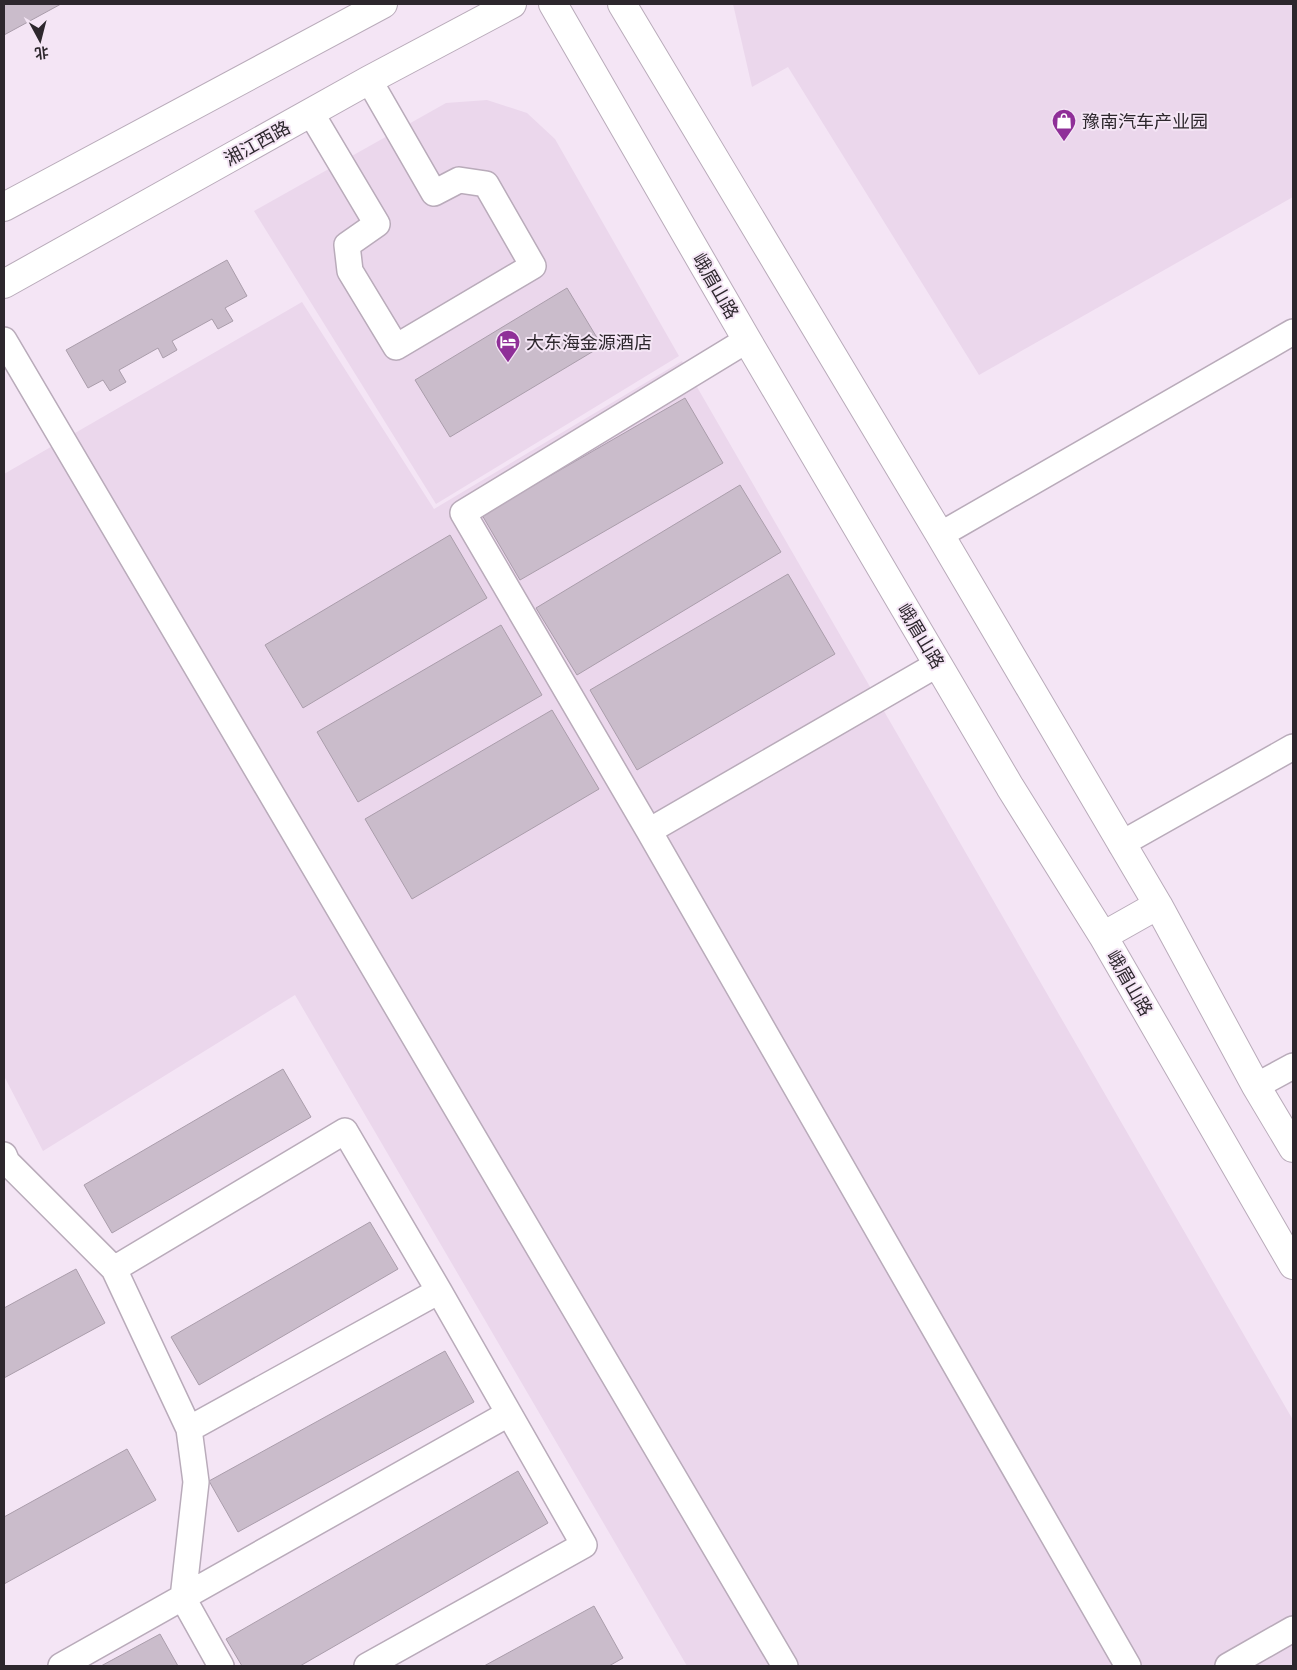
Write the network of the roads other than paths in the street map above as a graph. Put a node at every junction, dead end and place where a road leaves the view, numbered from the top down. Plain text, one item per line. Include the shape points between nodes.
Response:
1 (383, 4) edge
2 (512, 4) edge
3 (553, 4) edge
4 (622, 4) edge
5 (369, 80) junction
6 (311, 113) junction
7 (4, 207) edge
8 (4, 284) edge
9 (1293, 332) edge
10 (4, 340) edge
11 (747, 340) junction
12 (940, 534) junction
13 (938, 664) junction
14 (1293, 746) edge
15 (649, 830) junction
16 (1121, 844) junction
17 (1158, 905) junction
18 (1103, 936) junction
19 (1293, 1066) edge
20 (1256, 1086) junction
21 (1293, 1148) edge
22 (4, 1156) edge
23 (1293, 1266) edge
24 (114, 1270) junction
25 (439, 1291) junction
26 (508, 1414) junction
27 (189, 1429) junction
28 (184, 1598) junction
29 (1293, 1628) edge
30 (60, 1666) edge
31 (220, 1666) edge
32 (367, 1666) edge
33 (785, 1666) edge
34 (1128, 1666) edge
35 (1228, 1666) edge

1 - 7 street
2 - 5 street, 湘江西路
3 - 11 street, 峨眉山路
4 - 12 street
5 - 6 street, 湘江西路
5 - 6 street via 434,193 459,180 486,184 533,266 396,347 350,271 347,245 377,224
6 - 8 street, 湘江西路
9 - 12 street
10 - 33 street
11 - 13 street, 峨眉山路
11 - 15 street via 463,513
12 - 16 street
13 - 15 street
13 - 18 street, 峨眉山路
14 - 16 street
15 - 34 street
16 - 17 street
17 - 18 street
17 - 20 street
18 - 23 street, 峨眉山路
19 - 20 street
20 - 21 street
22 - 24 street
24 - 25 street via 345,1131
24 - 27 street
25 - 26 street
25 - 27 street
26 - 28 street
26 - 32 street via 584,1545
27 - 28 street via 196,1482
28 - 30 street
28 - 31 street
29 - 35 street

